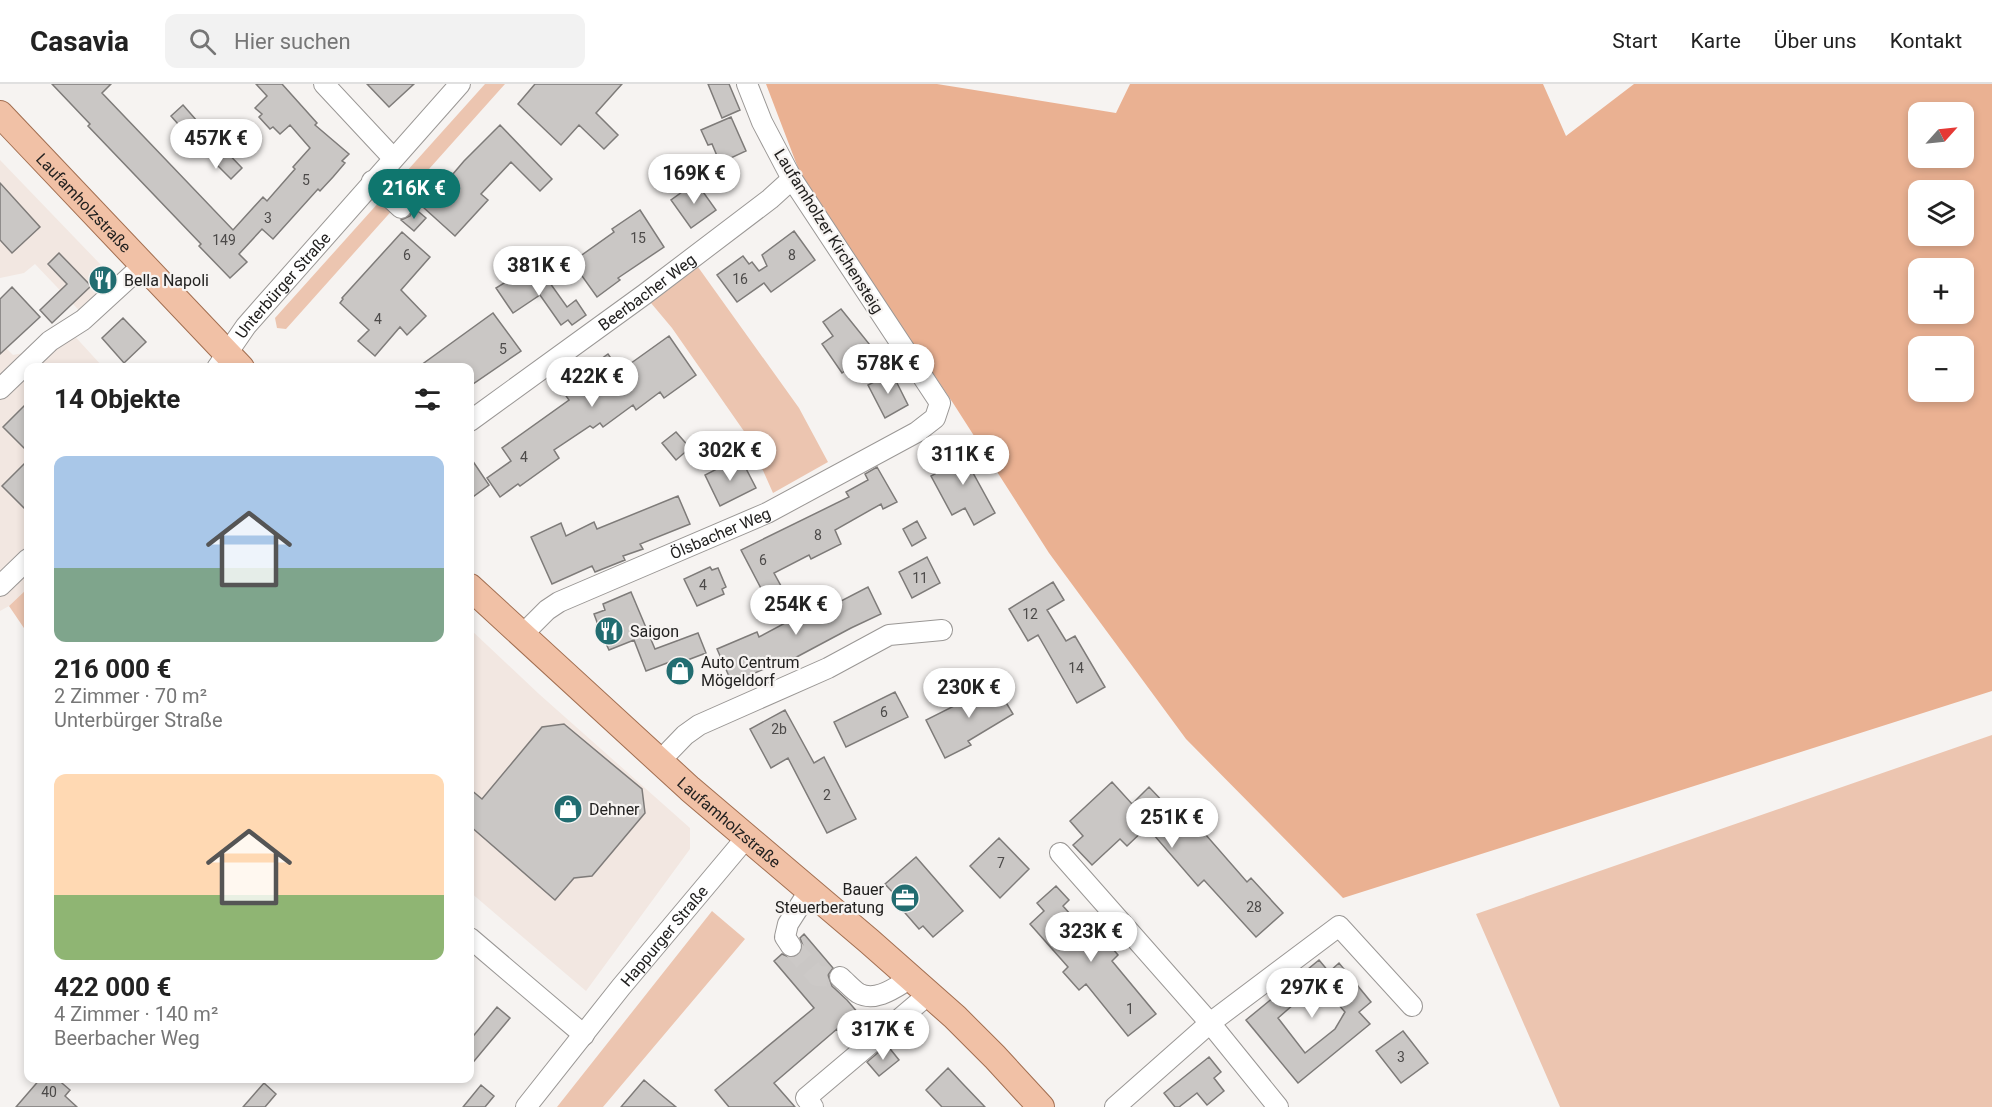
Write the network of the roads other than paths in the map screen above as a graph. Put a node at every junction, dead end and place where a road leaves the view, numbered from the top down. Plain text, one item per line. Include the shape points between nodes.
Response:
1 (324, 84) edge
2 (460, 84) edge
3 (747, 84) edge
4 (0, 114) edge
5 (393, 158) junction
6 (792, 179) junction
7 (372, 181) junction
8 (401, 208) dead end
9 (143, 265) junction
10 (27, 363) edge
11 (229, 363) edge
12 (24, 366) edge
13 (0, 389) edge
14 (940, 403) joint
15 (474, 418) edge
16 (24, 564) edge
17 (0, 586) edge
18 (474, 591) edge
19 (942, 630) dead end
20 (522, 635) junction
21 (659, 762) junction
22 (746, 838) junction
23 (1060, 854) dead end
24 (809, 891) junction
25 (474, 941) edge
26 (790, 946) tunnel mouth
27 (840, 977) tunnel mouth
28 (920, 986) junction
29 (1412, 1006) dead end
30 (1210, 1023) junction
31 (584, 1035) junction
32 (526, 1107) edge
33 (813, 1107) edge
34 (1041, 1107) edge
35 (1115, 1107) edge
36 (1278, 1107) edge

1 - 5 street
2 - 5 street, Unterbürger Straße
3 - 6 street, Laufamholzer Kirchensteig
4 - 9 main road, Laufamholzstraße
5 - 7 street, Unterbürger Straße
6 - 14 street, Laufamholzer Kirchensteig
6 - 15 street, Beerbacher Weg via 645,294
7 - 8 street
7 - 11 street, Unterbürger Straße via 246,326
9 - 10 street via 83,320 50,341
9 - 11 main road, Laufamholzstraße
12 - 13 street
14 - 20 street, Ölsbacher Weg via 935,418 917,432 767,513 559,602
16 - 17 street
18 - 20 main road, Laufamholzstraße
19 - 21 street via 889,635 828,668 699,725
20 - 21 main road, Laufamholzstraße
21 - 22 main road, Laufamholzstraße
22 - 24 main road, Laufamholzstraße
22 - 31 street, Happurger Straße
23 - 30 street
24 - 26 street via 788,924 785,937
24 - 28 main road, Laufamholzstraße
25 - 31 street
27 - 28 street via 859,993 870,996
28 - 33 street via 806,1098
28 - 34 main road, Laufamholzstraße via 981,1042
29 - 30 street via 1339,926
30 - 35 street
30 - 36 street
31 - 32 street, Happurger Straße

